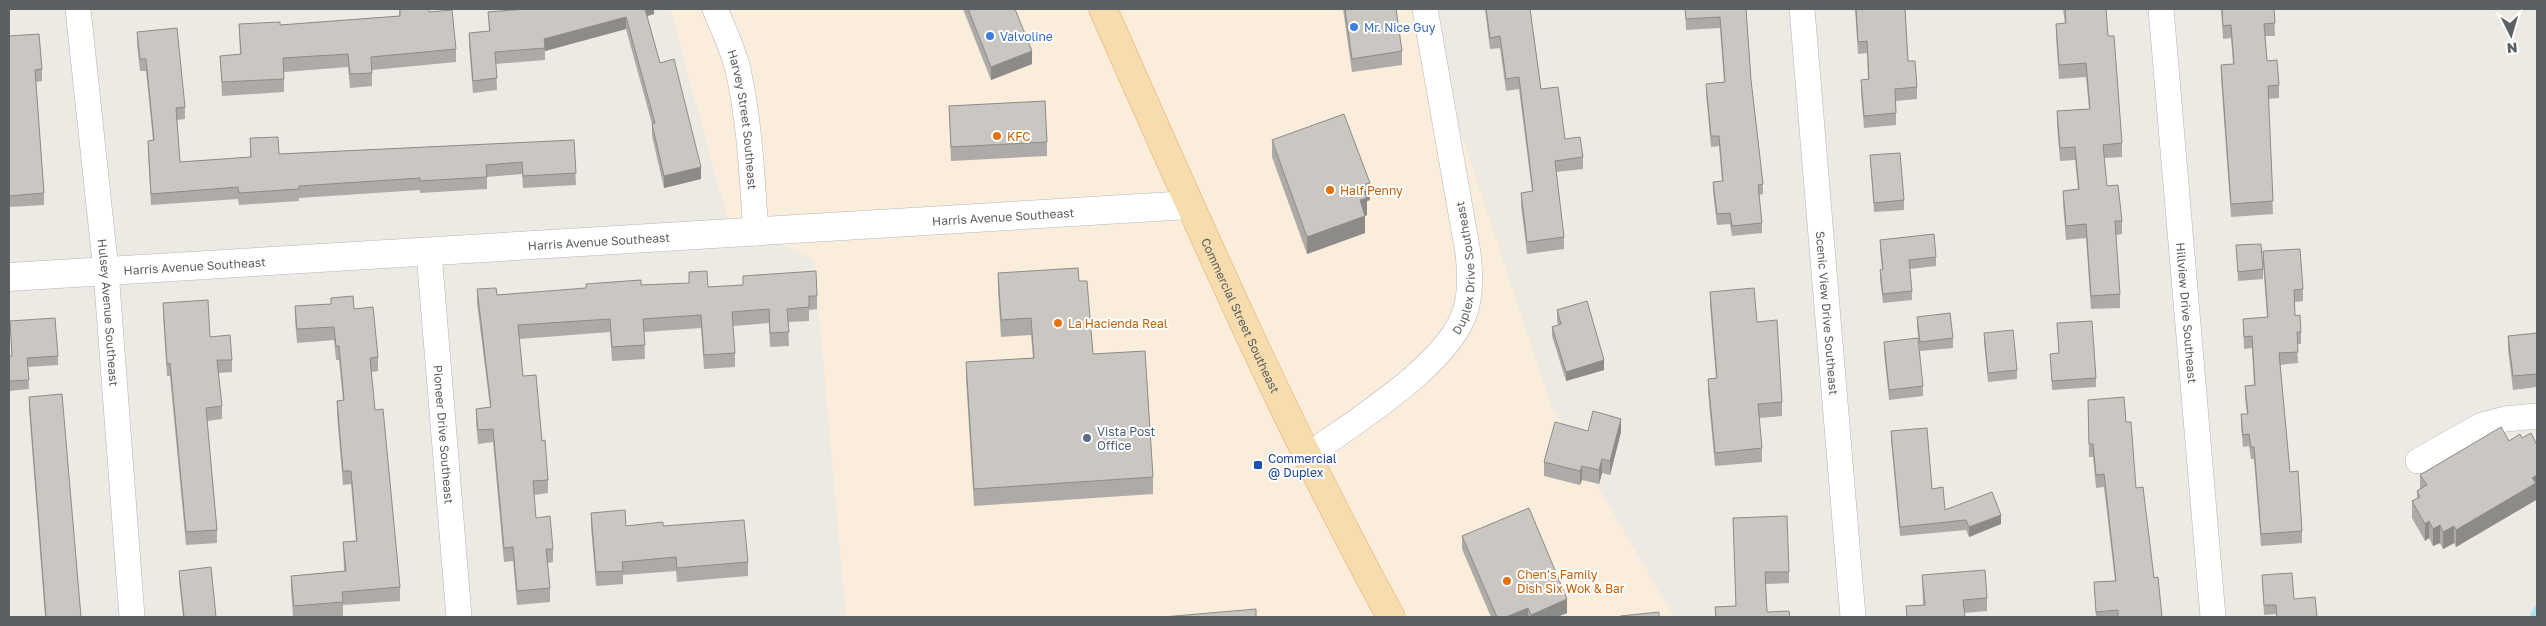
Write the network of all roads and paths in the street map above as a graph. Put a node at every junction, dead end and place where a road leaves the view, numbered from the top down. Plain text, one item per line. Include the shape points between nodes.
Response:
1 (78, 9) edge
2 (715, 9) edge
3 (1103, 9) edge
4 (1425, 9) edge
5 (1802, 9) edge
6 (2160, 9) edge
7 (1189, 205) junction
8 (756, 233) junction
9 (429, 253) junction
10 (106, 271) junction
11 (9, 277) edge
12 (2537, 416) edge
13 (1306, 456) junction
14 (2418, 461) dead end
15 (132, 617) edge
16 (459, 617) edge
17 (1391, 617) edge
18 (1853, 617) edge
19 (2213, 617) edge

1 - 10 street, Hulsey Avenue Southeast
2 - 8 street, Harvey Street Southeast via 738,68 749,126
3 - 7 main road, Commercial Street Southeast
4 - 13 street, Duplex Drive Southeast via 1468,253 1471,284 1466,310 1459,326 1422,372
5 - 18 street, Scenic View Drive Southeast
6 - 19 street, Hillview Drive Southeast
7 - 8 street, Harris Avenue Southeast
7 - 13 main road, Commercial Street Southeast
8 - 9 street, Harris Avenue Southeast
9 - 10 street, Harris Avenue Southeast
9 - 16 street, Pioneer Drive Southeast
10 - 11 street, Harris Avenue Southeast
10 - 15 street, Hulsey Avenue Southeast
12 - 14 street via 2482,425
13 - 17 main road, Commercial Street Southeast

